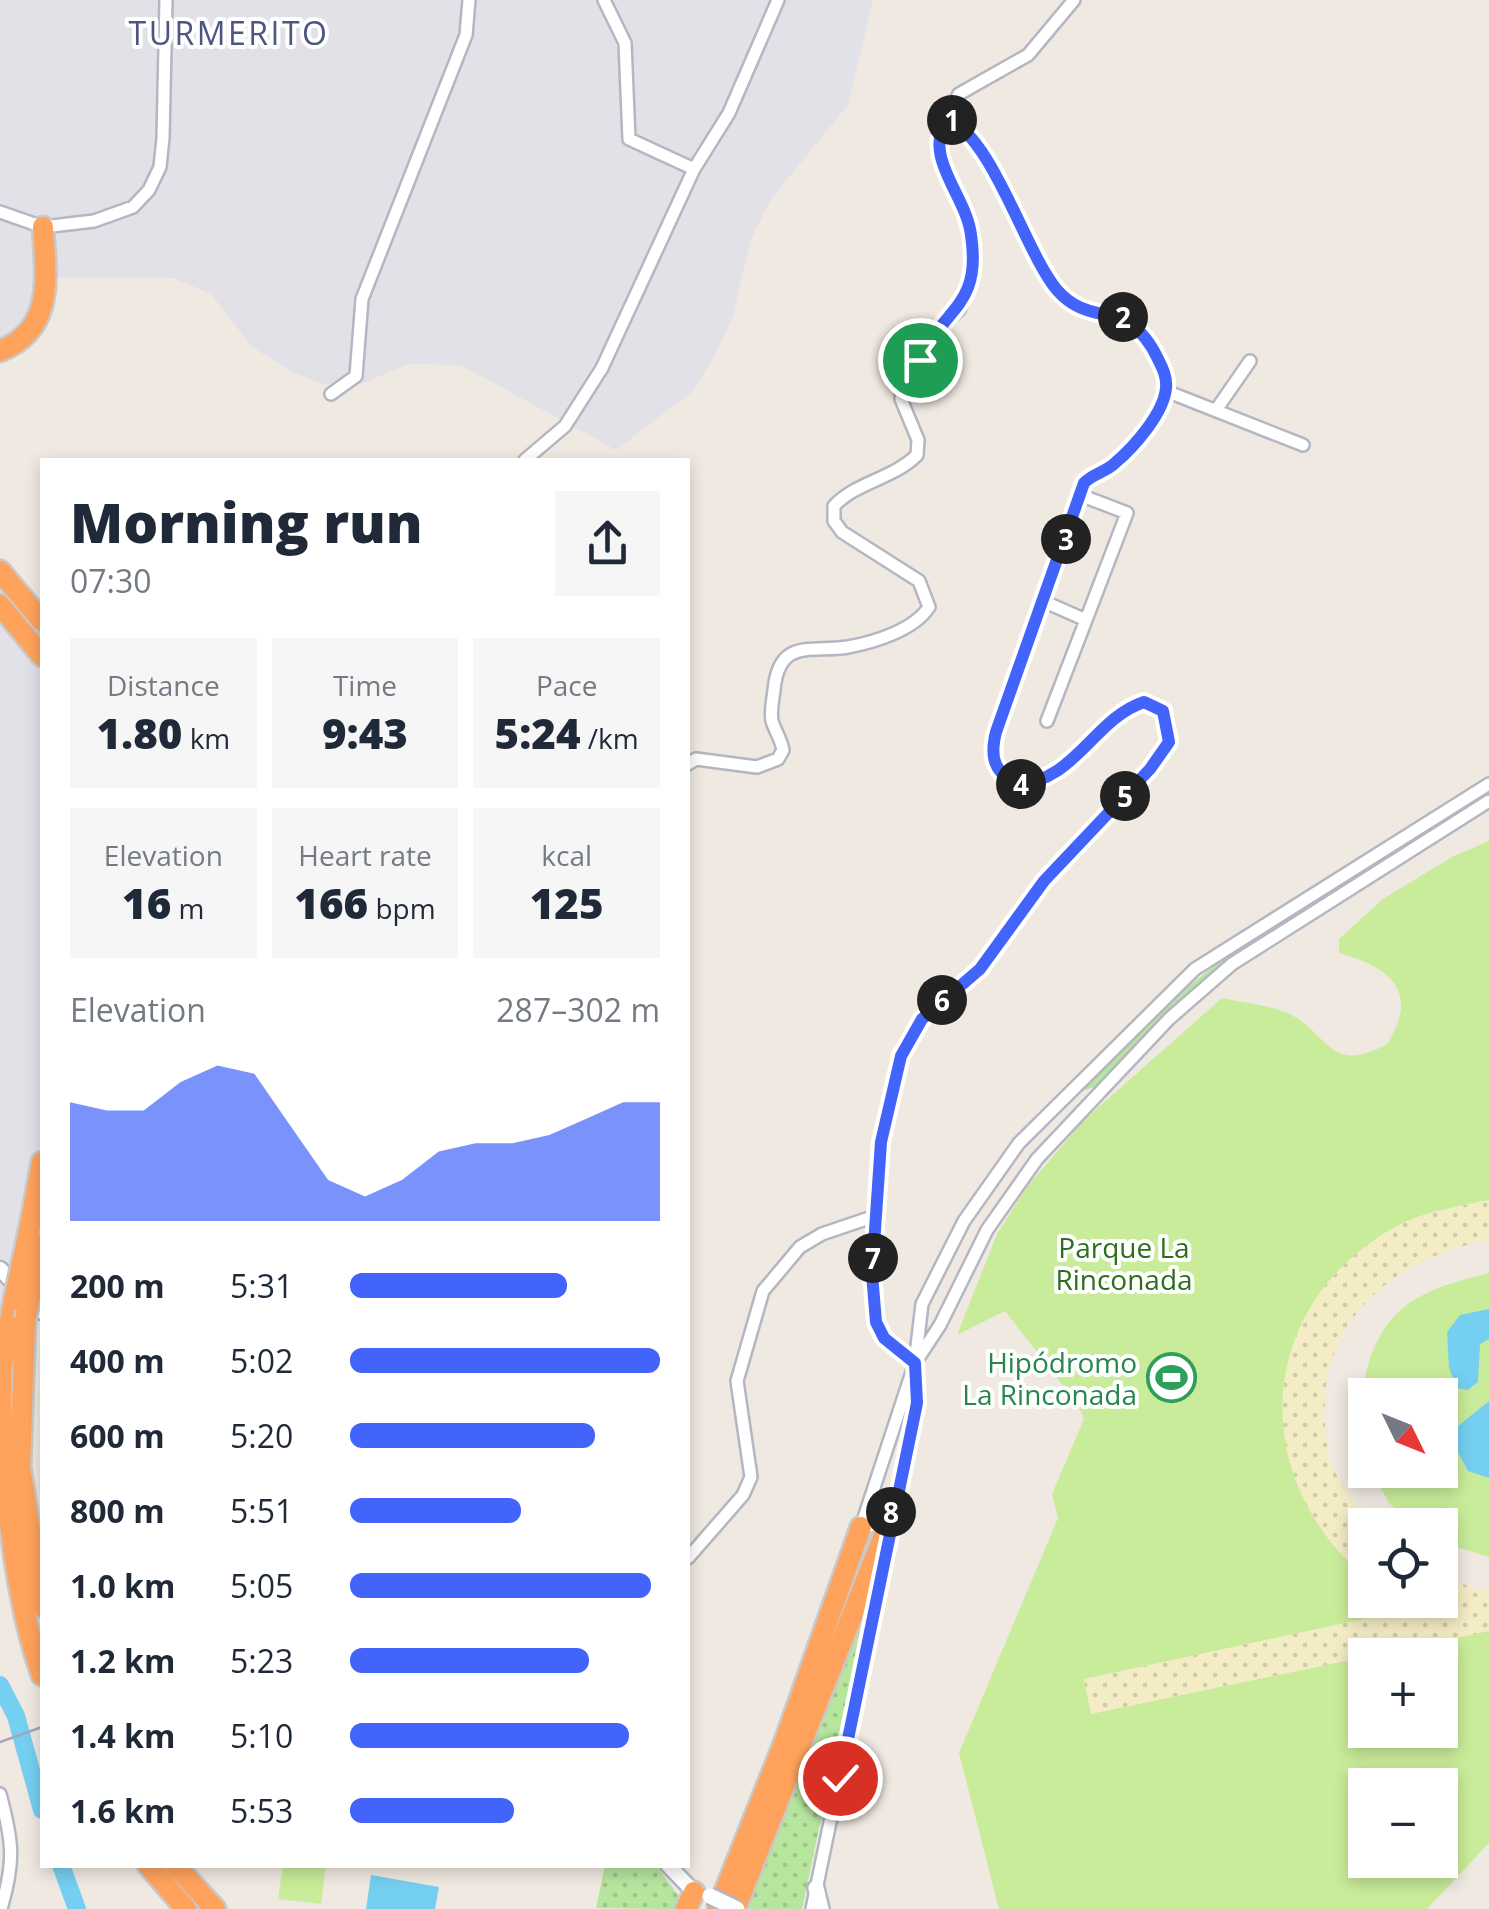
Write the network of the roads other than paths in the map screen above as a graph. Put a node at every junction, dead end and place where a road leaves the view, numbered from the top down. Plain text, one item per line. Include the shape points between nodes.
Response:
1 (166, 0) edge
2 (469, 0) edge
3 (604, 0) edge
4 (778, 0) edge
5 (1074, 0) edge
6 (947, 118) junction
7 (694, 169) junction
8 (0, 212) edge
9 (43, 227) junction
10 (0, 350) edge
11 (1250, 361) dead end
12 (1166, 391) junction
13 (332, 394) dead end
14 (1216, 410) junction
15 (1303, 446) dead end
16 (527, 458) edge
17 (1080, 495) junction
18 (0, 559) edge
19 (6, 578) edge
20 (1044, 602) junction
21 (40, 603) edge
22 (0, 605) edge
23 (40, 619) edge
24 (1086, 620) junction
25 (40, 654) edge
26 (1047, 721) dead end
27 (690, 763) edge
28 (1489, 784) edge
29 (1489, 800) edge
30 (40, 1192) edge
31 (875, 1216) junction
32 (37, 1237) edge
33 (0, 1269) edge
34 (34, 1316) edge
35 (915, 1363) junction
36 (889, 1523) junction
37 (861, 1526) junction
38 (690, 1556) edge
39 (40, 1593) edge
40 (40, 1670) edge
41 (0, 1794) edge
42 (151, 1868) edge
43 (178, 1868) edge
44 (671, 1868) edge
45 (816, 1888) junction
46 (704, 1903) edge
47 (1, 1909) edge
48 (186, 1909) edge
49 (215, 1909) edge
50 (736, 1909) edge
51 (812, 1909) edge
52 (821, 1909) edge

1 - 9 street via 163,138 149,190 133,207 94,221
2 - 13 street via 466,35 362,299 356,376
3 - 7 street via 625,43 629,139
4 - 7 street via 730,113
5 - 6 street via 1028,56 970,84
6 - 12 street via 967,134 1056,288 1085,310 1136,325 1165,373
6 - 27 street via 938,149 972,234 968,295 929,338 903,381 901,399 918,440 917,456 844,494 834,506 842,532 919,581 929,607 906,628 847,647 807,646 782,663 772,708 783,750 778,759 756,766
7 - 16 street via 602,368 565,426
8 - 9 street
9 - 10 highway via 41,315 32,331
11 - 14 street
12 - 14 street
12 - 17 street via 1116,463 1088,478
14 - 15 street
17 - 20 street
17 - 24 street via 1127,513
18 - 21 highway
19 - 23 highway
20 - 24 street
20 - 31 street via 996,732 996,768 1015,784 1044,778 1144,702 1163,711 1169,742 1044,881 980,969 911,1034 890,1091
22 - 25 highway
24 - 26 street
28 - 35 street via 1210,958 1128,1030 1019,1143 964,1221 922,1304
29 - 35 street via 1263,943 1170,1020 1037,1159 987,1230
30 - 32 highway
31 - 35 street via 876,1322 884,1338
31 - 38 street via 800,1247 763,1290 737,1381 752,1477
32 - 34 highway, bridge
32 - 40 highway, bridge via 14,1300 0,1378 4,1469 27,1634
33 - 34 street
34 - 39 highway via 20,1467
35 - 36 street via 917,1403
35 - 37 street
36 - 37 street
36 - 45 street
36 - 50 highway
37 - 46 highway via 786,1741
41 - 47 street via 13,1842
42 - 48 highway
43 - 49 highway
44 - 46 street
45 - 51 street
45 - 52 main road
46 - 50 main road, bridge

